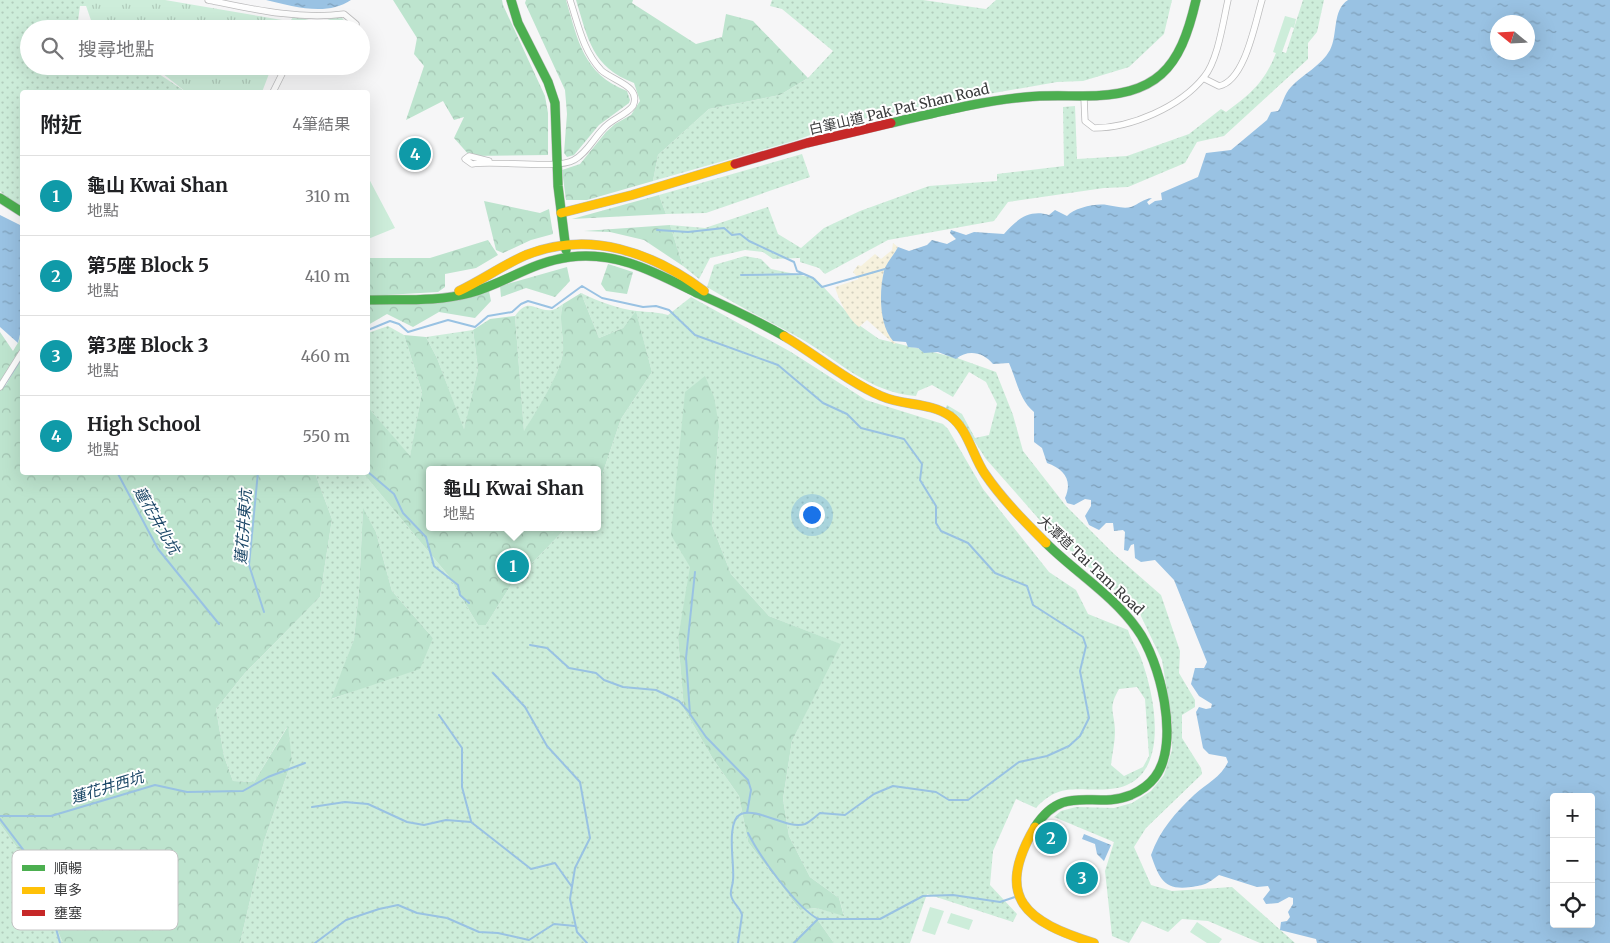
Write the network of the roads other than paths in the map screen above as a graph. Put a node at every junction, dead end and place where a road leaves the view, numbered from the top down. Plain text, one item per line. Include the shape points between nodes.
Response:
1 (208, 0) edge
2 (511, 0) edge
3 (570, 0) edge
4 (1196, 0) edge
5 (1228, 0) edge
6 (1262, 0) edge
7 (353, 20) edge
8 (281, 75) edge
9 (1203, 78) junction
10 (273, 90) edge
11 (1084, 98) junction
12 (558, 160) junction
13 (489, 161) dead end
14 (0, 198) edge
15 (20, 211) edge
16 (561, 213) junction
17 (565, 245) junction
18 (567, 258) junction
19 (711, 298) junction
20 (438, 299) junction
21 (370, 300) edge
22 (20, 355) edge
23 (0, 387) edge
24 (1094, 943) edge

1 - 7 street via 301,16 344,14
2 - 12 main road via 518,23 548,82 556,109
3 - 12 street via 590,58 610,77 630,87 635,101 631,109 603,128 576,159
4 - 11 main road, 白筆山道 Pak Pat Shan Road via 1182,49 1164,74 1132,90
5 - 9 street via 1221,33
6 - 9 street via 1236,76 1219,86
8 - 10 street
9 - 11 street via 1165,109 1118,125 1094,128 1088,125
11 - 16 main road, 白筆山道 Pak Pat Shan Road via 1022,96 842,134
12 - 13 street
12 - 16 main road
14 - 15 main road
16 - 17 main road
17 - 18 main road
17 - 19 main road, 大潭道 Tai Tam Road via 600,244 633,250 703,289
17 - 20 main road, 大潭道 Tai Tam Road via 528,255
18 - 19 main road, 大潭道 Tai Tam Road via 601,256 625,260 657,271
18 - 20 main road, 大潭道 Tai Tam Road via 528,268 476,291
19 - 24 main road, 大潭道 Tai Tam Road via 791,340 882,397 940,410 952,417 998,491 1048,545 1124,611 1140,632 1156,667 1164,705 1165,749 1158,772 1143,788 1128,796 1109,800 1080,798 1053,807 1034,828 1017,872 1019,898 1031,916 1059,932
20 - 21 main road, 大潭道 Tai Tam Road
22 - 23 street

